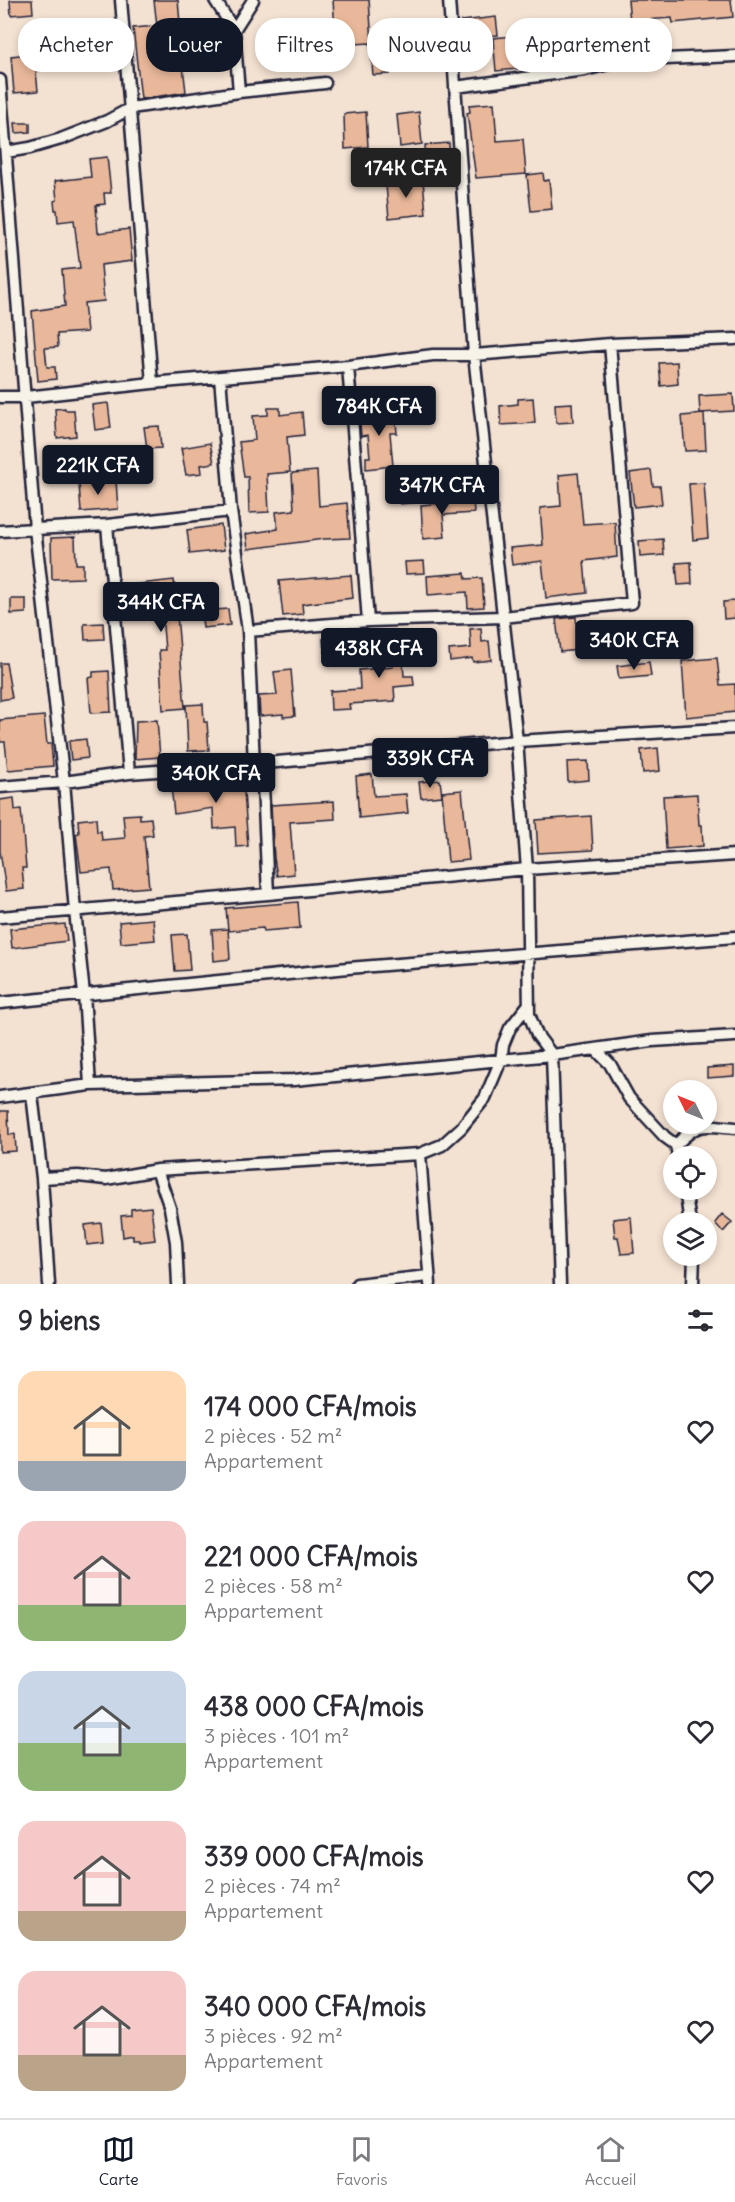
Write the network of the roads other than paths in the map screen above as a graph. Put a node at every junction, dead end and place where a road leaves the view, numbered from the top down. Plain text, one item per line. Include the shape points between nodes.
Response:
1 (121, 0) edge
2 (215, 0) edge
3 (254, 0) edge
4 (449, 0) edge
5 (226, 18) edge
6 (242, 18) edge
7 (735, 56) edge
8 (237, 72) edge
9 (0, 80) edge
10 (325, 83) dead end
11 (455, 87) junction
12 (239, 92) junction
13 (131, 108) junction
14 (6, 152) junction
15 (735, 339) edge
16 (610, 344) junction
17 (474, 355) junction
18 (348, 366) junction
19 (220, 377) junction
20 (152, 383) junction
21 (0, 397) edge
22 (26, 397) junction
23 (231, 511) junction
24 (107, 525) junction
25 (35, 529) junction
26 (0, 531) edge
27 (503, 617) junction
28 (368, 621) junction
29 (248, 631) junction
30 (735, 728) edge
31 (517, 741) junction
32 (258, 763) junction
33 (129, 773) junction
34 (64, 782) junction
35 (0, 787) edge
36 (735, 855) edge
37 (527, 869) junction
38 (268, 894) junction
39 (75, 911) junction
40 (0, 918) edge
41 (735, 937) edge
42 (528, 952) junction
43 (84, 994) junction
44 (0, 1003) edge
45 (529, 1004) junction
46 (735, 1036) edge
47 (596, 1049) junction
48 (552, 1056) junction
49 (501, 1060) junction
50 (90, 1085) junction
51 (32, 1094) junction
52 (0, 1097) edge
53 (735, 1128) edge
54 (676, 1144) joint
55 (420, 1154) junction
56 (157, 1170) junction
57 (42, 1178) junction
58 (694, 1266) edge
59 (429, 1280) edge
60 (49, 1284) edge
61 (178, 1284) edge
62 (357, 1284) edge
63 (560, 1284) edge
64 (693, 1284) edge

1 - 13 street
2 - 5 street
3 - 6 street
4 - 11 street
7 - 11 street via 620,61 585,70
8 - 12 street
9 - 14 street
10 - 12 street
11 - 17 street
12 - 13 street
13 - 14 street via 61,139
13 - 20 street via 135,201
14 - 22 street
15 - 16 street
16 - 17 street
16 - 27 street via 632,603
17 - 18 street via 433,355
17 - 27 street
18 - 19 street
18 - 28 street
19 - 20 street
19 - 23 street
20 - 22 street
21 - 22 street
22 - 25 street
23 - 24 street
23 - 29 street
24 - 25 street
24 - 33 street
25 - 26 street
25 - 34 street
27 - 28 street
27 - 31 street
28 - 29 street
29 - 32 street
30 - 31 street
31 - 32 street
31 - 37 street
32 - 33 street
32 - 38 street
33 - 34 street
34 - 35 street
34 - 39 street
36 - 37 street
37 - 38 street
37 - 42 street
38 - 39 street
39 - 40 street
39 - 43 street
41 - 42 street
42 - 43 street
42 - 45 street
43 - 44 street
43 - 50 street
45 - 48 street via 537,1035
45 - 49 street via 510,1028
46 - 47 street
47 - 48 street
47 - 54 street via 610,1064 629,1098
48 - 49 street
48 - 63 street
49 - 50 street via 294,1080
49 - 55 street via 486,1098 461,1128 442,1145
50 - 51 street
51 - 52 street
51 - 57 street
53 - 54 street via 705,1125 690,1130
55 - 56 street
55 - 59 street
56 - 57 street via 106,1179
56 - 61 street via 170,1208
57 - 60 street
58 - 64 street
59 - 62 street

